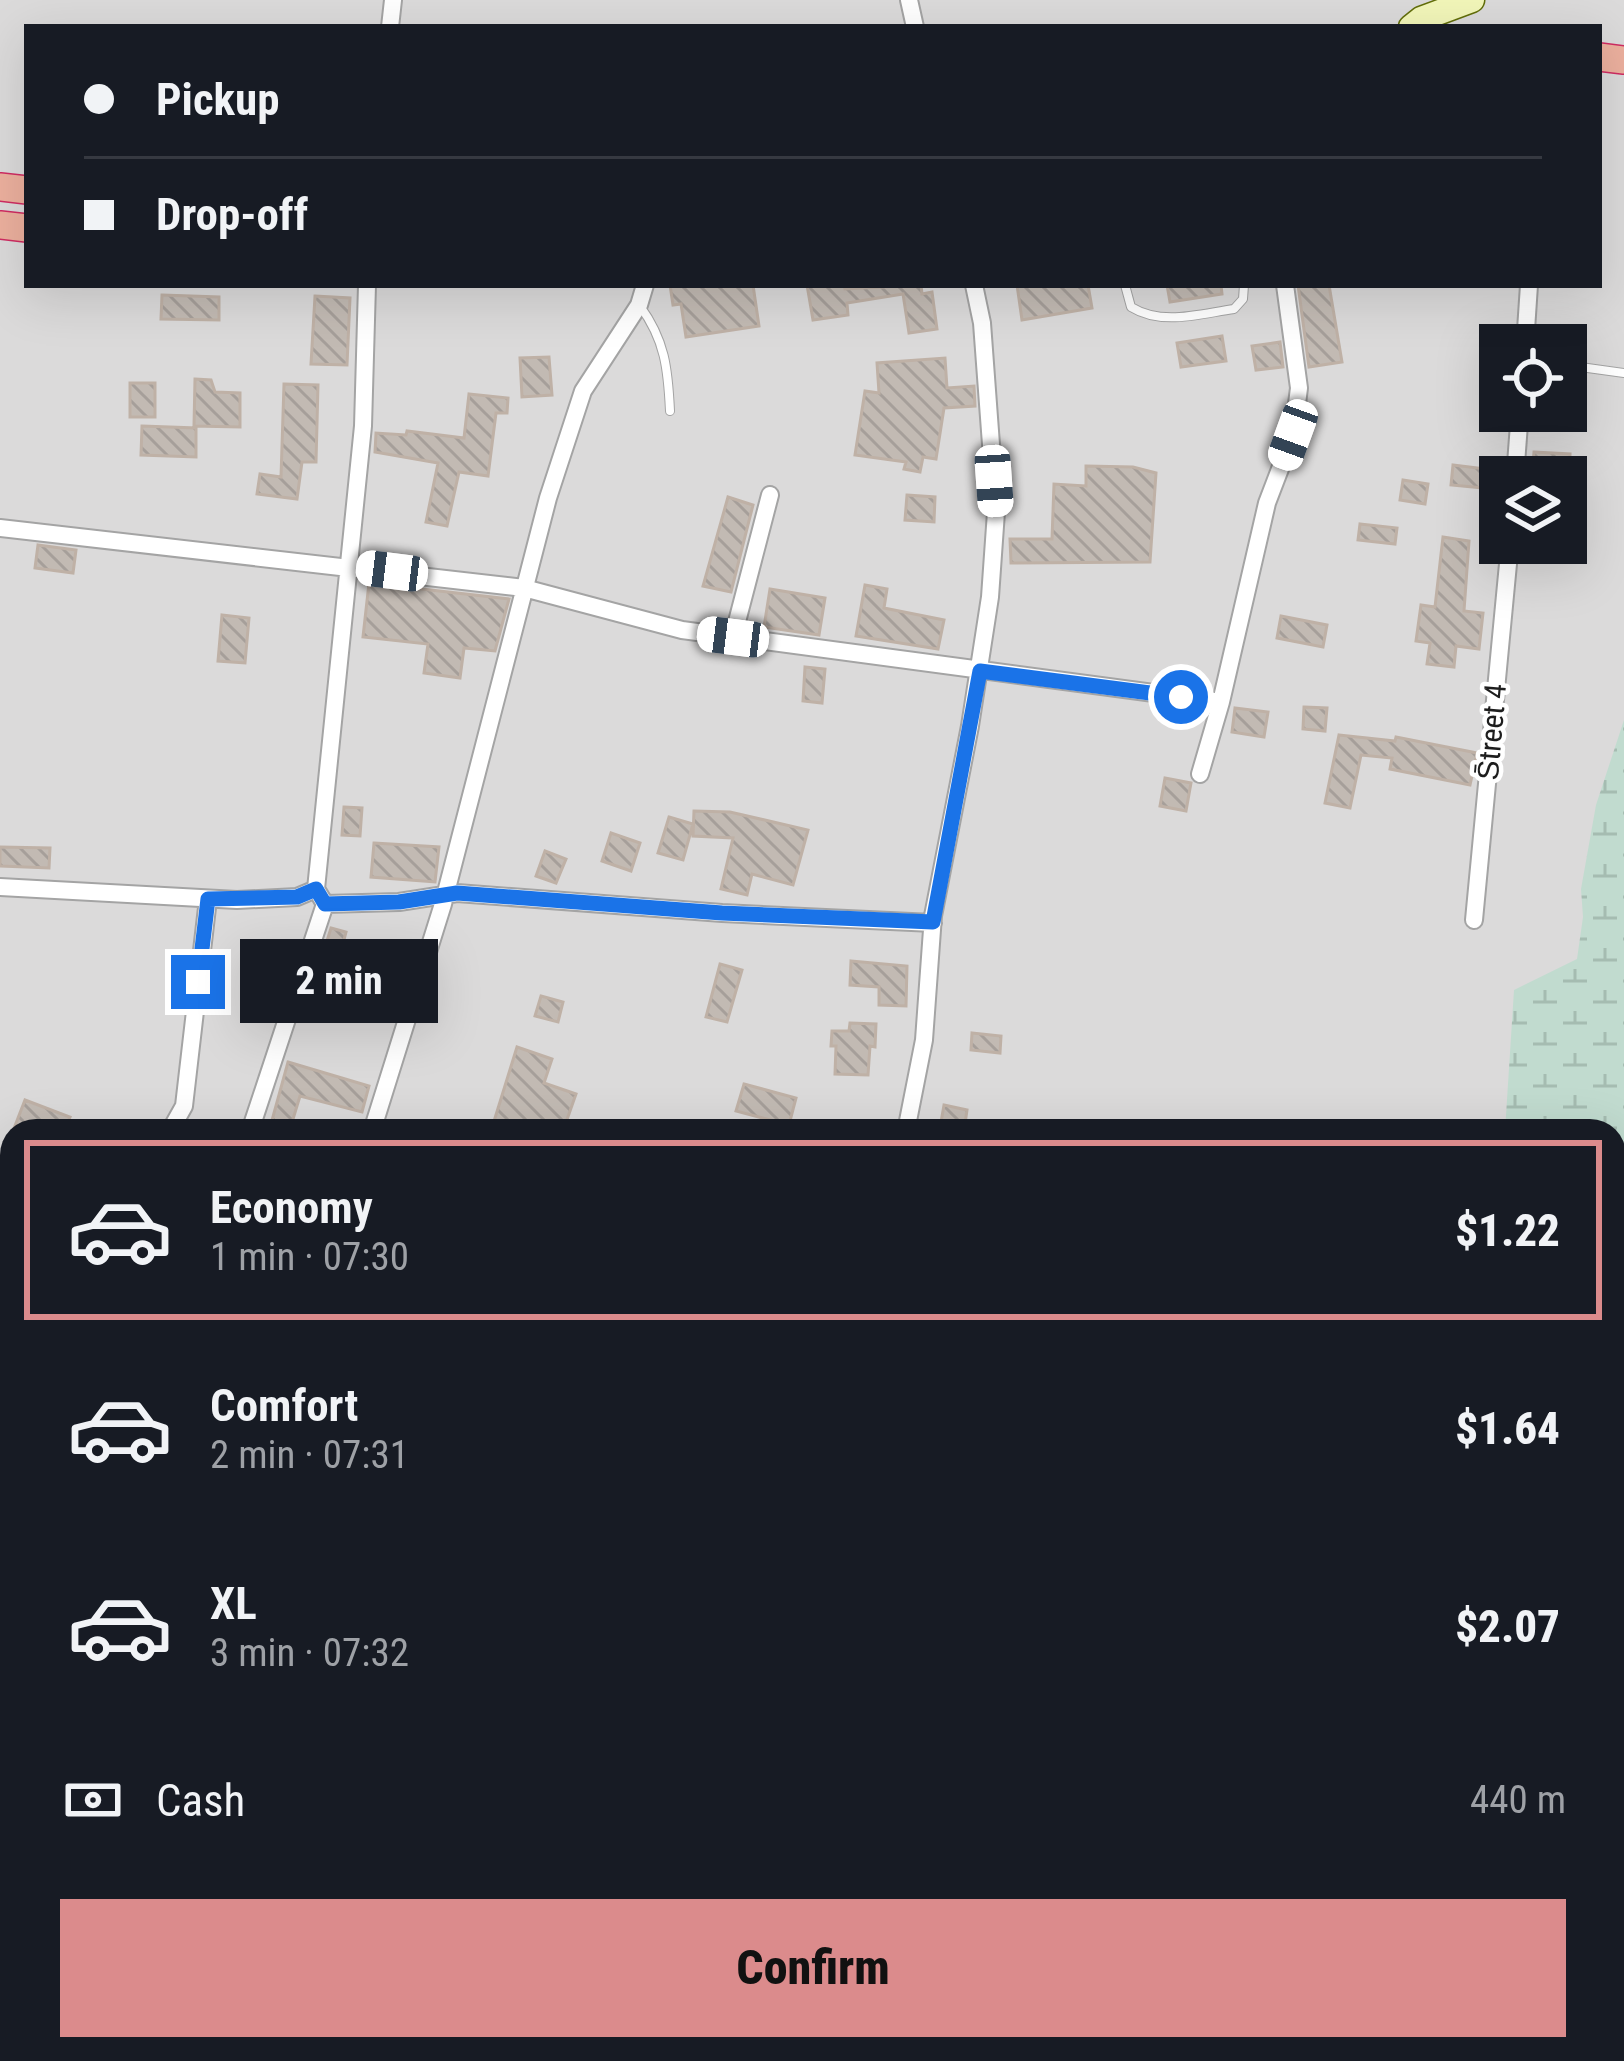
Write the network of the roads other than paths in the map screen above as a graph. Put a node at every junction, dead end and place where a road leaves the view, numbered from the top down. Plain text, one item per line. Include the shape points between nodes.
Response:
1 (1472, 0) edge
2 (1415, 24) edge
3 (367, 288) edge
4 (644, 288) edge
5 (975, 288) edge
6 (1126, 288) edge
7 (1244, 288) edge
8 (1285, 288) edge
9 (1529, 288) edge
10 (639, 304) junction
11 (1526, 324) edge
12 (1587, 368) edge
13 (1624, 373) edge
14 (670, 411) dead end
15 (770, 494) dead end
16 (0, 528) edge
17 (1508, 564) edge
18 (347, 566) junction
19 (524, 588) junction
20 (733, 637) junction
21 (980, 671) junction
22 (1221, 702) junction
23 (1200, 774) dead end
24 (0, 887) edge
25 (321, 896) junction
26 (445, 896) junction
27 (208, 899) junction
28 (1474, 920) dead end
29 (933, 922) junction
30 (177, 1119) edge
31 (254, 1119) edge
32 (377, 1119) edge
33 (908, 1119) edge

1 - 2 main road
3 - 18 street
4 - 10 street
5 - 21 street via 996,512
6 - 7 lane via 1131,307 1166,318 1234,309
8 - 22 street via 1299,388 1293,435 1268,503
9 - 11 street
10 - 14 lane via 667,358
10 - 19 street via 583,391
12 - 13 lane
15 - 20 street
16 - 18 street
17 - 28 street, S̄treet 4
18 - 19 street
18 - 25 street
19 - 20 street
19 - 26 street
20 - 21 street
21 - 22 street
21 - 29 street
22 - 23 street
24 - 27 street
25 - 26 street
25 - 27 street
25 - 31 street
26 - 29 street
26 - 32 street
27 - 30 street
29 - 33 street

